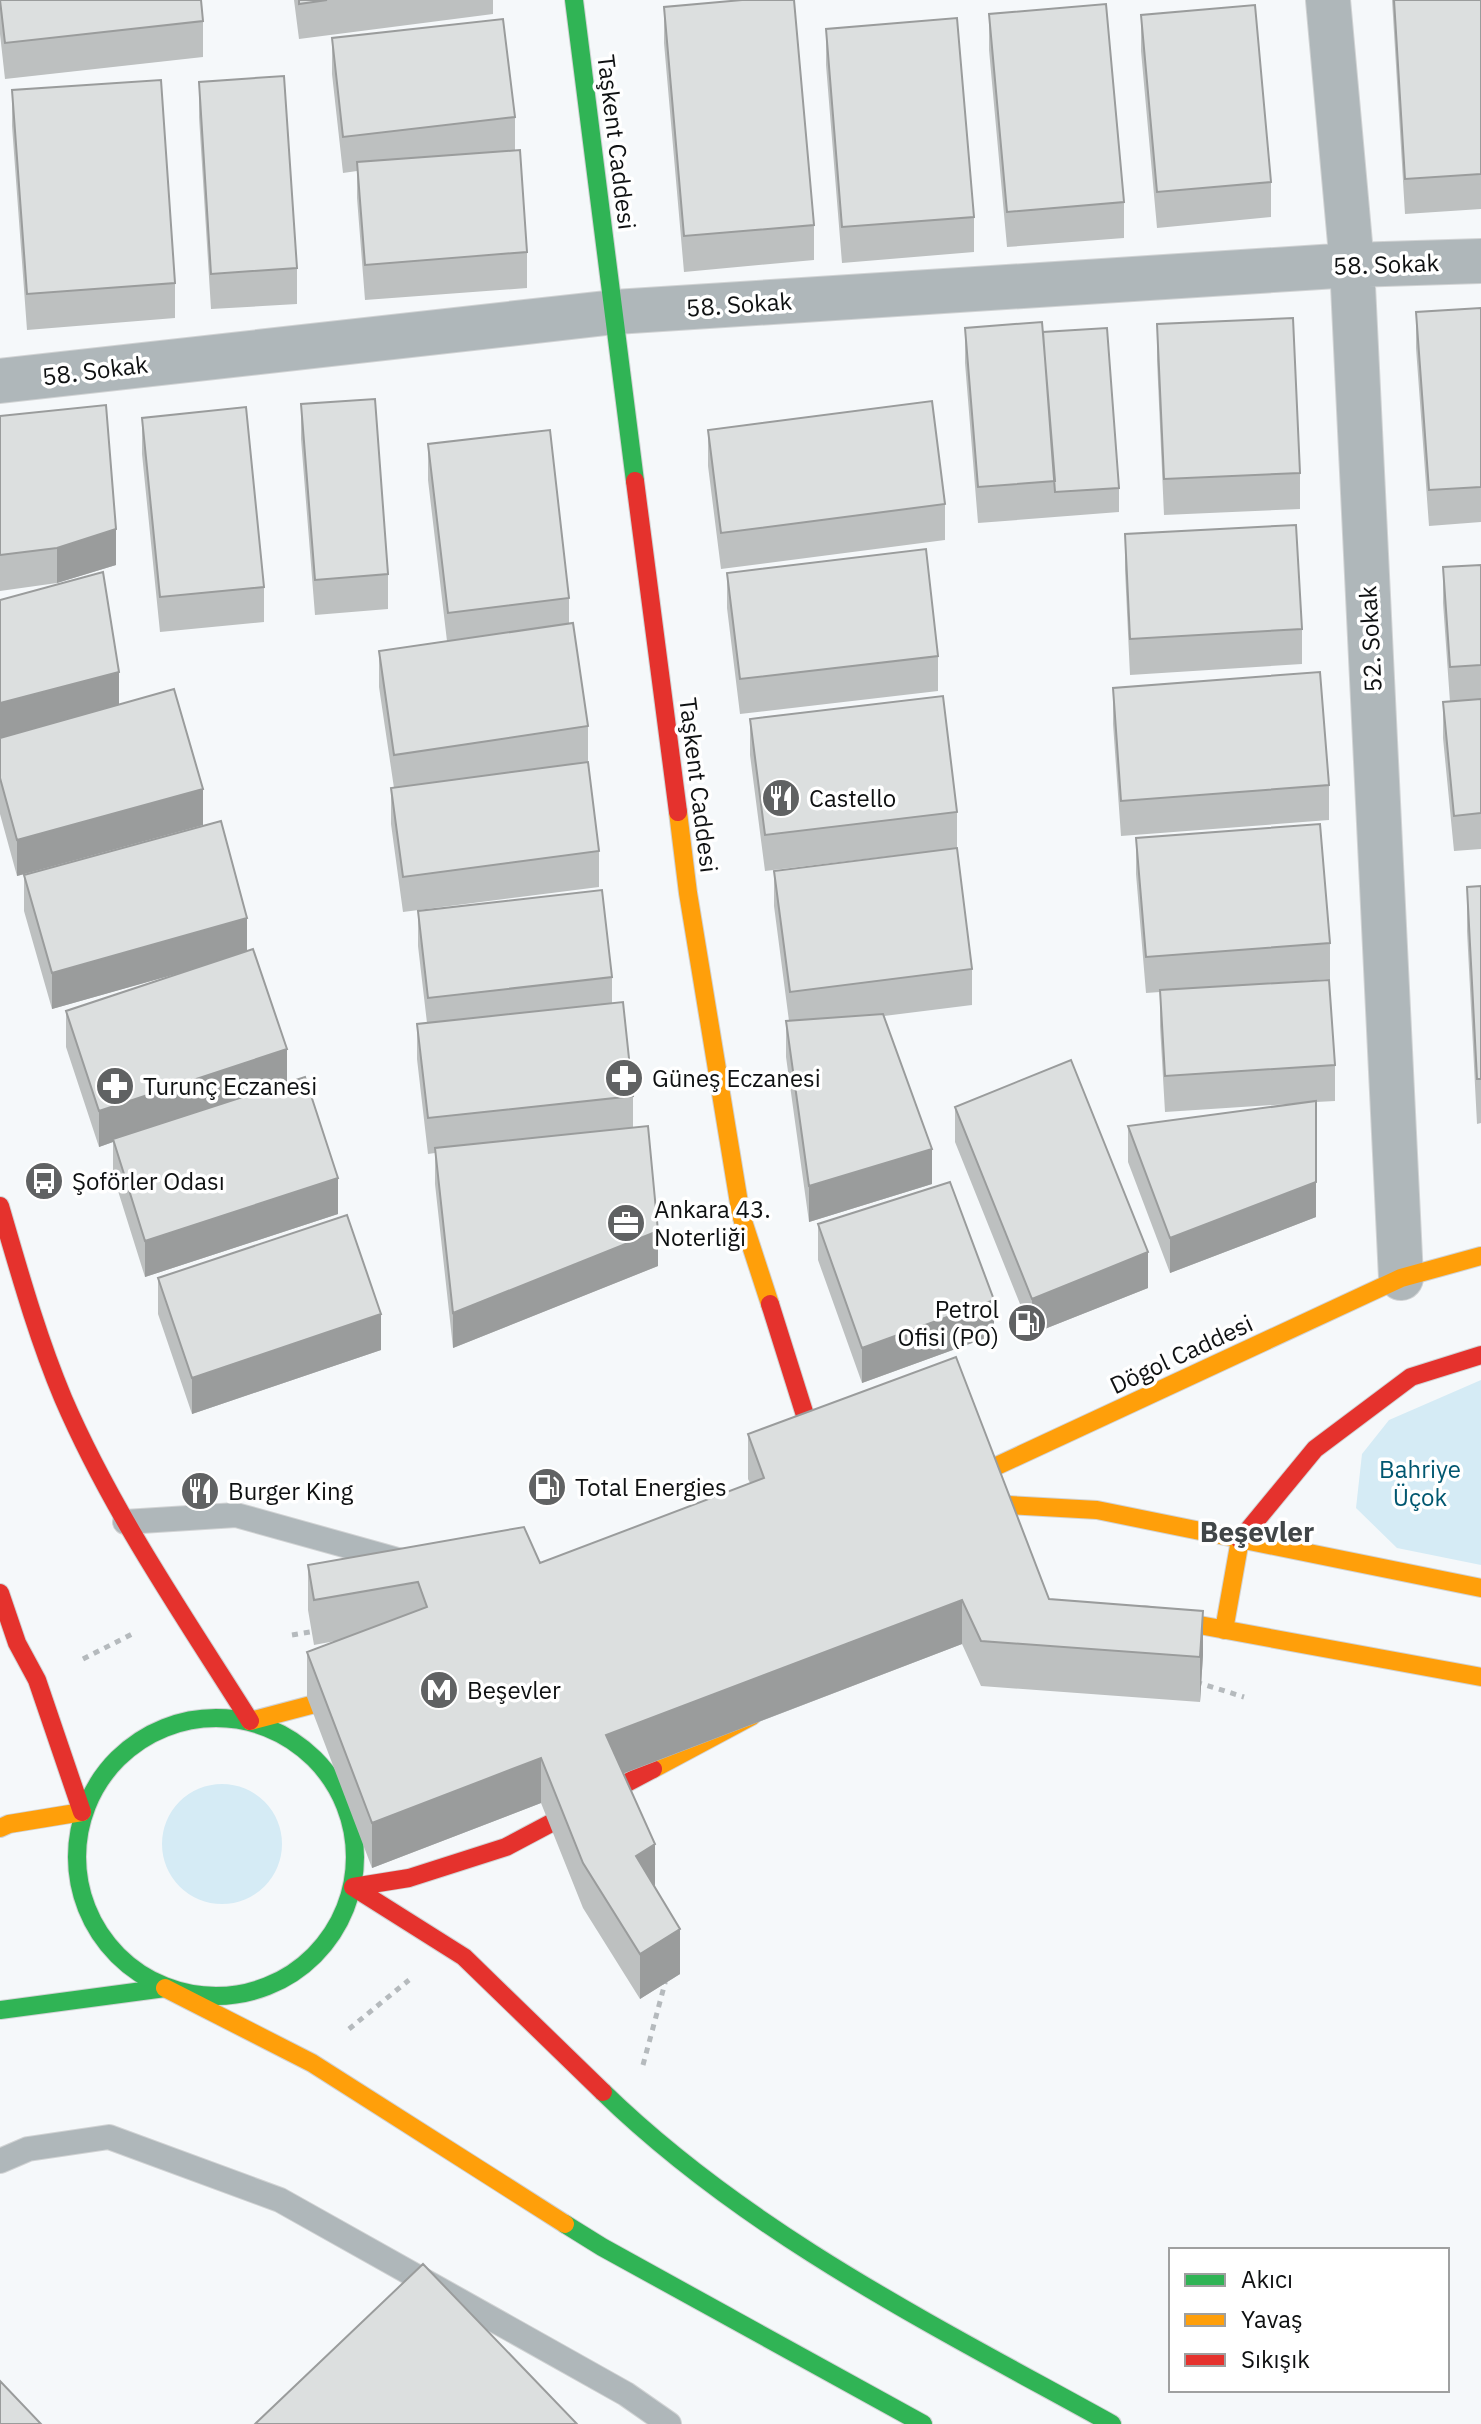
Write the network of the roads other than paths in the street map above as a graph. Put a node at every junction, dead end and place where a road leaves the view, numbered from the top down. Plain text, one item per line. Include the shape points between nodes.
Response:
1 (574, 0) edge
2 (1328, 0) edge
3 (1481, 261) edge
4 (1352, 265) junction
5 (615, 312) junction
6 (0, 381) edge
7 (0, 1206) edge
8 (1481, 1256) edge
9 (1401, 1278) junction
10 (1481, 1355) edge
11 (797, 1490) edge
12 (125, 1522) junction
13 (1240, 1540) junction
14 (424, 1568) edge
15 (1481, 1588) edge
16 (0, 1593) edge
17 (1120, 1610) edge
18 (1224, 1630) junction
19 (1481, 1677) edge
20 (384, 1685) edge
21 (774, 1705) edge
22 (250, 1721) junction
23 (82, 1812) junction
24 (0, 1828) edge
25 (353, 1887) junction
26 (165, 1988) junction
27 (0, 2010) edge
28 (0, 2161) edge
29 (669, 2424) edge
30 (923, 2424) edge
31 (1112, 2424) edge

1 - 5 main road, Taşkent Caddesi
2 - 4 street, 52. Sokak
3 - 4 street, 58. Sokak
4 - 5 street, 58. Sokak
4 - 9 street, 52. Sokak
5 - 6 street, 58. Sokak
5 - 11 main road, Taşkent Caddesi via 688,893 741,1215 810,1431
7 - 12 main road via 64,1398
8 - 9 main road, Dögol Caddesi
9 - 13 main road, Dögol Caddesi via 933,1500 1097,1510
10 - 13 main road via 1411,1377 1315,1449
12 - 14 lane via 236,1515
12 - 22 main road
13 - 15 main road, Dögol Caddesi
13 - 18 main road
16 - 23 main road via 37,1680
17 - 18 main road
18 - 19 main road
20 - 22 main road
21 - 25 main road via 506,1847 409,1878
22 - 23 main road via 205,1717 160,1728 122,1752
22 - 25 main road via 290,1737 323,1766 345,1802 357,1848
23 - 24 main road
23 - 26 main road via 74,1834 76,1881 92,1926 123,1964
25 - 26 main road via 338,1927 315,1957 285,1980 250,1993
25 - 31 main road via 464,1957 629,2118 707,2182 913,2314
26 - 27 main road
26 - 30 main road via 312,2063 602,2247
28 - 29 lane via 28,2149 109,2137 280,2200 626,2394

